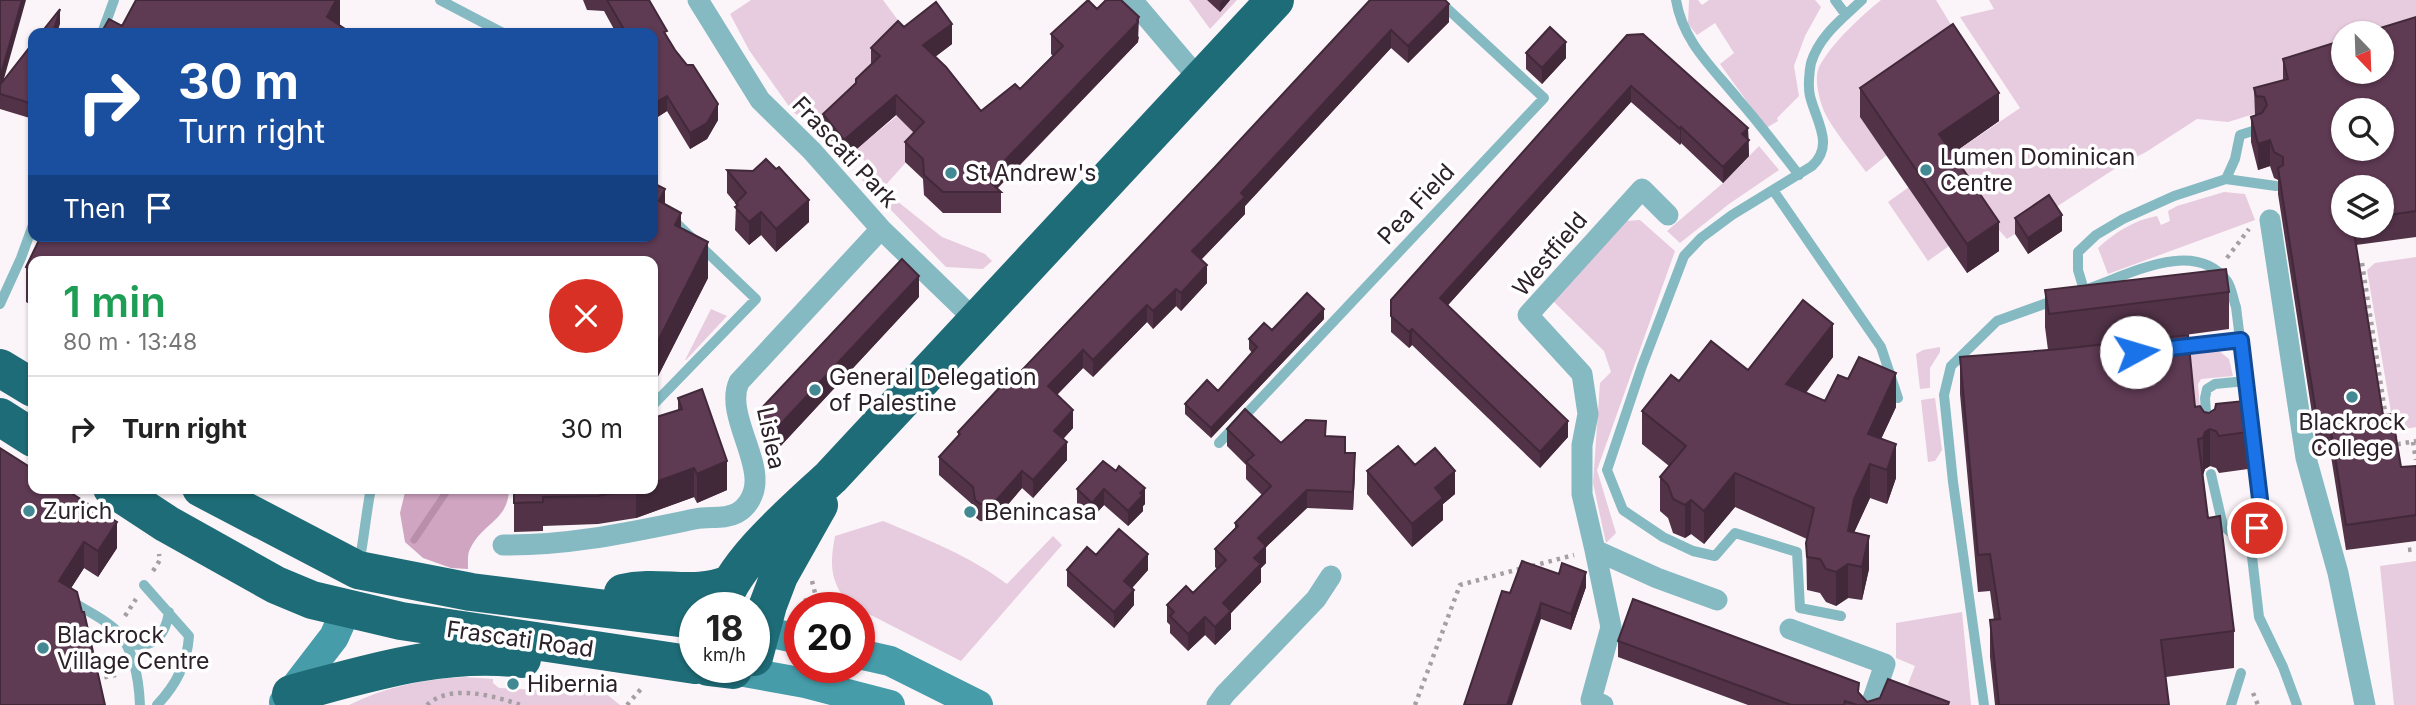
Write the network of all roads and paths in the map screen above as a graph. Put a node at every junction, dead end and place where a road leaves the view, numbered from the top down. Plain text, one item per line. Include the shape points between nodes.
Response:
1 (114, 0) edge
2 (440, 0) edge
3 (698, 0) edge
4 (1132, 0) edge
5 (1275, 0) edge
6 (1438, 0) edge
7 (1676, 0) edge
8 (1835, 0) edge
9 (1862, 0) edge
10 (1846, 15) junction
11 (104, 28) edge
12 (493, 28) edge
13 (1200, 80) junction
14 (2259, 129) edge
15 (1798, 175) junction
16 (2226, 179) junction
17 (2276, 186) edge
18 (1773, 190) junction
19 (658, 211) edge
20 (1668, 215) dead end
21 (2270, 220) dead end
22 (881, 229) junction
23 (28, 239) edge
24 (2362, 263) edge
25 (2084, 290) junction
26 (0, 304) edge
27 (976, 321) junction
28 (2241, 340) junction
29 (2164, 349) edge
30 (1965, 365) edge
31 (1951, 366) junction
32 (0, 368) edge
33 (2246, 381) junction
34 (28, 385) edge
35 (1898, 398) edge
36 (658, 400) edge
37 (0, 417) edge
38 (2387, 423) edge
39 (2393, 433) edge
40 (28, 435) edge
41 (2415, 441) edge
42 (2208, 442) edge
43 (1219, 443) dead end
44 (2416, 460) edge
45 (2211, 474) dead end
46 (831, 477) junction
47 (121, 494) edge
48 (212, 494) edge
49 (370, 494) edge
50 (503, 545) dead end
51 (2251, 548) junction
52 (2416, 549) edge
53 (1595, 550) junction
54 (2408, 550) dead end
55 (358, 570) junction
56 (1331, 576) dead end
57 (145, 586) dead end
58 (706, 592) edge
59 (728, 592) edge
60 (770, 594) edge
61 (1717, 600) dead end
62 (71, 601) edge
63 (573, 604) junction
64 (346, 610) junction
65 (169, 612) junction
66 (1841, 616) dead end
67 (679, 618) edge
68 (1790, 629) dead end
69 (125, 642) junction
70 (628, 655) junction
71 (875, 658) edge
72 (679, 663) edge
73 (770, 668) edge
74 (2241, 673) dead end
75 (116, 675) dead end
76 (93, 680) edge
77 (654, 692) dead end
78 (286, 700) edge
79 (1595, 704) edge
80 (140, 705) edge
81 (157, 705) edge
82 (427, 705) edge
83 (521, 705) edge
84 (627, 705) edge
85 (890, 705) edge
86 (978, 705) edge
87 (1217, 705) edge
88 (1415, 705) edge
89 (1871, 705) edge
90 (1984, 705) edge
91 (2231, 705) edge
92 (2297, 705) edge
93 (2365, 705) edge

1 - 11 lane
2 - 12 lane
3 - 22 street, Frascati Park via 760,100
4 - 13 street
5 - 13 highway
6 - 43 lane, Pea Field via 1544,98
7 - 15 lane via 1692,44
8 - 10 lane
9 - 10 lane
10 - 15 lane via 1827,33 1811,63 1809,94 1823,151 1820,159
13 - 27 highway
14 - 16 lane via 2240,135
15 - 18 lane
16 - 17 lane
16 - 25 lane via 2156,203 2084,244 2077,261
18 - 35 lane via 1881,347
18 - 66 lane via 1732,215 1684,256 1607,470 1623,510 1662,537 1693,551 1715,556 1735,533 1797,552 1800,608
19 - 36 lane via 756,299
20 - 53 street, Westfield via 1642,189 1528,315 1582,374 1588,414 1582,445 1582,494
21 - 93 street via 2306,458 2338,573
22 - 27 street, Frascati Park
22 - 50 street, Lislea via 739,382 736,400 755,481 749,502 738,512 611,537
23 - 26 lane
24 - 38 path
25 - 28 lane via 2170,260 2192,259 2217,270 2228,284
25 - 31 lane via 1997,321
27 - 46 highway
28 - 29 lane
28 - 33 lane
30 - 31 lane
31 - 90 lane via 1944,395
32 - 34 highway
33 - 42 lane via 2207,389
33 - 51 lane via 2260,499
37 - 40 highway
39 - 41 path via 2399,444
41 - 44 path
45 - 51 lane via 2223,526
46 - 59 highway via 779,525
46 - 60 highway
47 - 64 highway, Frascati Road via 281,588
48 - 55 highway
49 - 55 lane
51 - 92 lane via 2259,617
52 - 54 path
53 - 61 street
53 - 79 street via 1611,627
53 - 88 path via 1460,585
55 - 63 highway, Frascati Road
55 - 64 highway
56 - 87 street via 1316,599
57 - 65 lane
58 - 63 highway via 634,590
62 - 69 lane via 116,630
63 - 67 highway, Frascati Road
64 - 70 highway, Frascati Road
64 - 78 main road via 334,637
65 - 69 lane via 167,627 154,642 140,647
65 - 81 lane via 189,636 187,658 171,690
68 - 89 street via 1885,664
69 - 80 lane via 135,666
70 - 72 highway, Frascati Road
70 - 78 highway via 568,665 504,657 420,662
71 - 86 main road
73 - 85 main road via 805,683
74 - 91 lane
75 - 76 path
77 - 84 path via 641,689
82 - 83 path via 447,695 466,694

